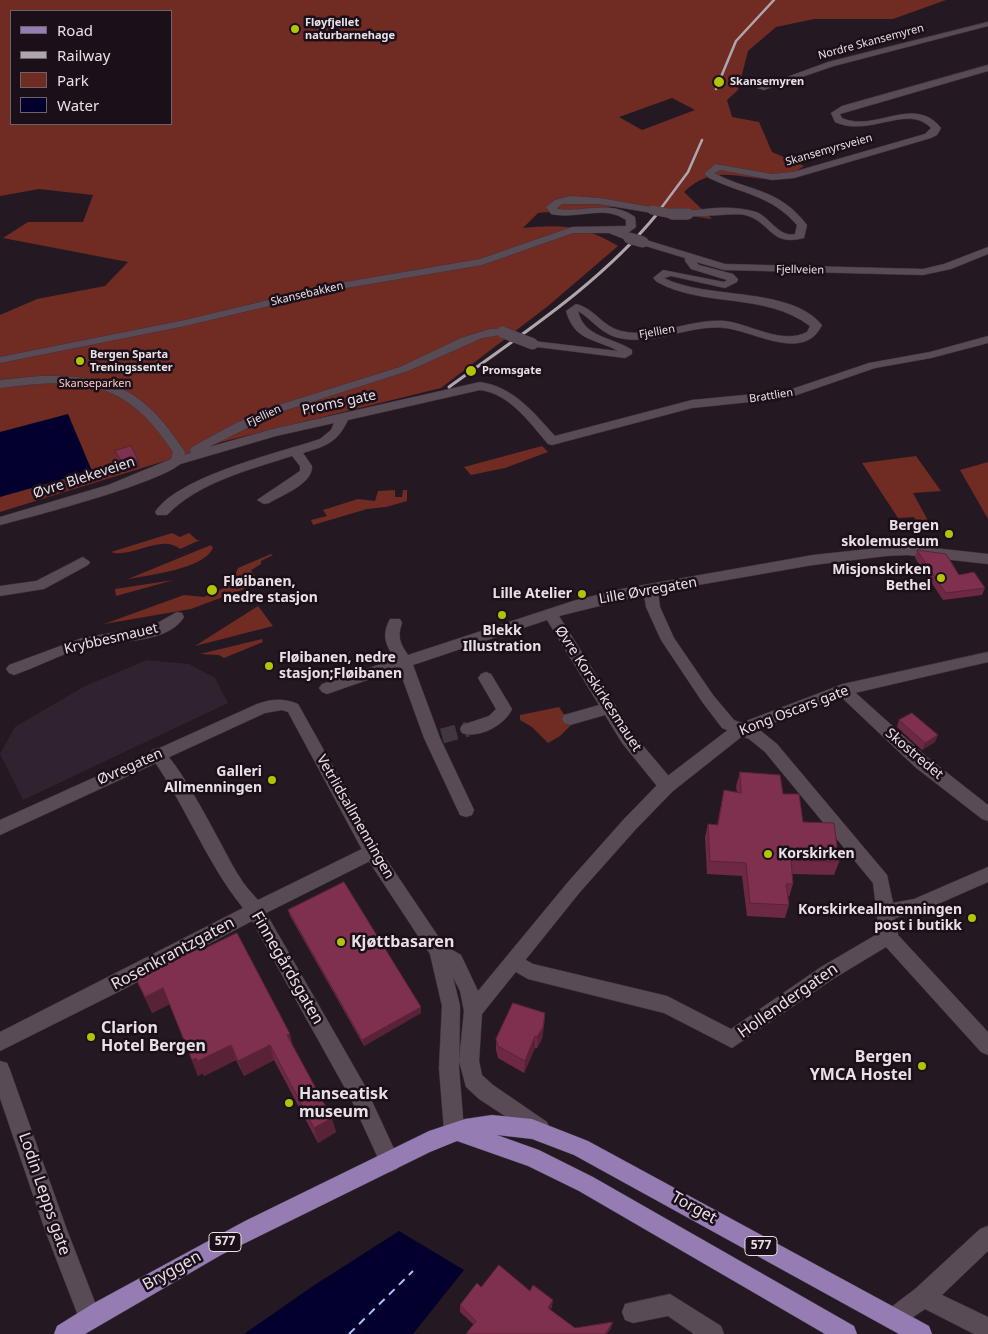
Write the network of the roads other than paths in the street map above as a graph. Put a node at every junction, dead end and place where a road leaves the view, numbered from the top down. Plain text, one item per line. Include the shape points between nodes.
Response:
1 (988, 24) edge
2 (988, 68) edge
3 (761, 88) dead end
4 (613, 231) junction
5 (988, 250) edge
6 (691, 257) junction
7 (988, 339) edge
8 (0, 360) edge
9 (0, 384) edge
10 (480, 386) joint
11 (343, 418) junction
12 (295, 452) junction
13 (177, 461) junction
14 (264, 500) dead end
15 (162, 512) dead end
16 (0, 521) edge
17 (984, 558) edge
18 (83, 562) dead end
19 (650, 590) junction
20 (0, 591) edge
21 (550, 614) junction
22 (177, 616) dead end
23 (395, 623) dead end
24 (988, 656) edge
25 (404, 662) junction
26 (14, 669) dead end
27 (486, 678) dead end
28 (327, 688) dead end
29 (843, 690) junction
30 (262, 708) joint
31 (608, 708) junction
32 (570, 719) dead end
33 (468, 729) tunnel mouth
34 (739, 730) junction
35 (158, 754) junction
36 (667, 786) junction
37 (466, 810) dead end
38 (988, 814) edge
39 (0, 828) edge
40 (372, 852) junction
41 (988, 874) edge
42 (255, 910) junction
43 (886, 912) junction
44 (889, 938) junction
45 (438, 951) junction
46 (515, 962) junction
47 (473, 1011) junction
48 (0, 1042) edge
49 (988, 1046) edge
50 (0, 1070) edge
51 (454, 1130) junction
52 (544, 1131) junction
53 (390, 1162) junction
54 (988, 1237) edge
55 (923, 1297) junction
56 (634, 1312) dead end
57 (90, 1318) junction
58 (894, 1319) junction
59 (988, 1329) edge
60 (65, 1334) edge
61 (712, 1334) edge
62 (846, 1334) edge
63 (920, 1334) edge

1 - 3 street, Nordre Skansemyren via 854,58
2 - 4 street, Skansemyrsveien, bridge via 845,108 835,115 838,120 858,126 904,116 918,117 932,122 936,128 928,136 794,175 772,177 721,167 710,172 716,178 776,201 802,225 800,236 779,236 762,219 740,211 672,214 589,200 565,200 551,208 560,214 613,211 631,219 628,230
4 - 6 street, Fjellveien, bridge
4 - 8 street, Skansebakken via 572,230 482,262 340,286 185,323
5 - 6 street, Fjellveien via 947,267 912,273 737,268 713,265
6 - 13 street, Fjellien, bridge via 695,267 729,276 732,282 725,285 671,273 663,273 658,278 699,292 748,298 799,313 816,324 815,332 803,340 788,340 716,324 620,335 602,327 587,312 576,307 572,311 573,318 581,330 591,338 622,347 628,352 625,355 533,344 502,332 484,333 406,368 266,413
7 - 10 street, Brattlien via 931,355 860,368 788,394 692,404 552,441 504,392
9 - 13 street via 72,378 116,391 132,398 155,418 179,452
10 - 11 street, Proms gate
11 - 12 street via 336,432 324,442
11 - 13 street, Proms gate via 273,433
12 - 14 street via 306,466 306,472
12 - 15 street via 214,479 174,500
13 - 16 street, Øvre Blekeveien via 124,483
17 - 19 street, Lille Øvregaten via 907,550 877,552 787,564
18 - 20 street via 38,586
19 - 21 street, Lille Øvregaten via 620,594
19 - 34 street via 653,607 675,654 728,724
21 - 25 street, Lille Øvregaten
21 - 31 street, Øvre Korskirkesmauet
22 - 26 street, Krybbesmauet via 170,625 152,631 85,642
23 - 25 street via 392,642
24 - 29 street, Kong Oscars gate
25 - 28 street, Lille Øvregaten
25 - 37 street
27 - 33 street via 504,710 503,716
29 - 34 street, Kong Oscars gate
29 - 38 street, Skostredet via 921,762
30 - 35 street, Øvregaten
30 - 40 street, Vetrlidsallmenningen via 283,704 293,708
31 - 32 street
31 - 36 street, Øvre Korskirkesmauet via 628,739
34 - 36 street, Kong Oscars gate
34 - 43 street via 755,735 771,748 881,880
35 - 39 street, Øvregaten
35 - 42 street, Finnegårdsgaten via 168,766 234,884
36 - 46 street, Kong Oscars gate via 574,887
40 - 42 street, Rosenkrantzgaten
40 - 45 street, Vetrlidsallmenningen
41 - 43 street via 916,906
42 - 48 street, Rosenkrantzgaten
42 - 53 street, Finnegårdsgaten via 358,1093
43 - 44 street
44 - 46 street, Hollendergaten via 878,941 827,972 732,1039 667,1005 528,971
44 - 49 street
45 - 47 street via 455,961 469,990
45 - 51 street via 451,1006 449,1068
46 - 47 street, Kong Oscars gate
47 - 52 street via 469,1061 473,1080
50 - 57 street, Lodin Lepps gate
51 - 52 main road, Torget / 577 via 500,1124
51 - 53 main road, Torget / 577
51 - 62 main road, 577 via 532,1157 586,1184
52 - 58 main road, Torget / 577 via 629,1172
53 - 57 main road, Bryggen / 577 via 273,1217
54 - 55 street
55 - 58 street
55 - 59 street
56 - 61 street via 670,1305
57 - 60 main road, Bryggen / 577
58 - 63 main road, Torget / 577

